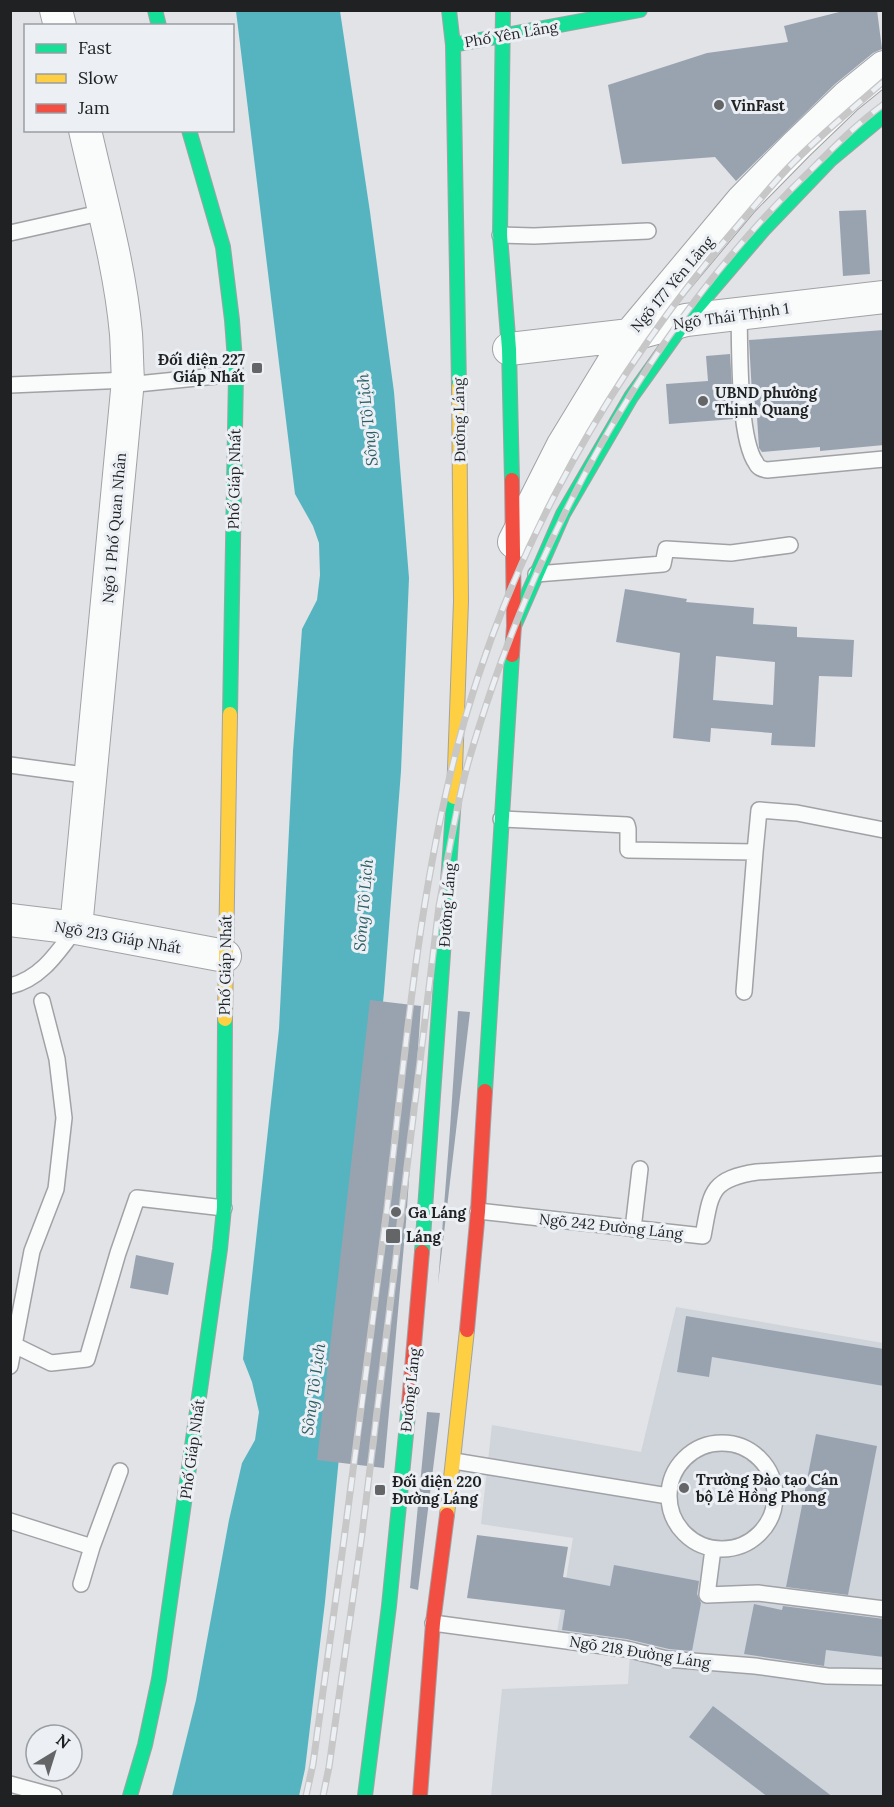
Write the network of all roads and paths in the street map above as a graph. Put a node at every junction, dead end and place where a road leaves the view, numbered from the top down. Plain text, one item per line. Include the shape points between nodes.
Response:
1 (449, 10) edge
2 (503, 10) edge
3 (640, 10) edge
4 (503, 36) junction
5 (453, 45) junction
6 (884, 67) edge
7 (884, 115) edge
8 (85, 132) edge
9 (190, 132) edge
10 (104, 212) junction
11 (648, 231) dead end
12 (10, 233) edge
13 (500, 235) junction
14 (884, 297) edge
15 (739, 314) junction
16 (686, 320) junction
17 (630, 335) junction
18 (509, 349) junction
19 (236, 374) junction
20 (128, 382) junction
21 (10, 385) edge
22 (884, 459) edge
23 (514, 542) junction
24 (790, 544) dead end
25 (536, 574) junction
26 (514, 626) junction
27 (10, 765) edge
28 (92, 776) junction
29 (501, 819) junction
30 (884, 830) edge
31 (755, 852) junction
32 (10, 920) edge
33 (76, 928) junction
34 (225, 956) junction
35 (10, 986) edge
36 (744, 992) dead end
37 (42, 1001) dead end
38 (884, 1164) edge
39 (640, 1168) dead end
40 (224, 1208) junction
41 (477, 1211) junction
42 (633, 1229) junction
43 (13, 1344) edge
44 (10, 1366) edge
45 (454, 1461) junction
46 (120, 1471) dead end
47 (668, 1496) junction
48 (10, 1521) edge
49 (92, 1547) junction
50 (713, 1549) junction
51 (81, 1584) dead end
52 (884, 1609) edge
53 (433, 1623) junction
54 (884, 1677) edge
55 (10, 1784) edge
56 (54, 1797) edge
57 (130, 1797) edge
58 (365, 1797) edge
59 (420, 1797) edge

1 - 5 main road, Đường Láng
2 - 4 main road
3 - 4 main road, Phố Yên Lãng
4 - 5 main road, Phố Yên Lãng
4 - 13 main road
5 - 58 main road, Đường Láng via 461,602 457,757 418,1367
6 - 17 street, Ngõ 177 Yên Lãng via 796,145 742,201
7 - 16 main road via 831,159 763,230
8 - 10 street, Ngõ 1 Phố Quan Nhân
9 - 19 main road, Phố Giáp Nhất via 223,247
10 - 12 lane
10 - 20 street, Ngõ 1 Phố Quan Nhân via 126,334
11 - 13 lane
13 - 18 main road
14 - 15 street, Ngõ Thái Thịnh 1
15 - 16 street, Ngõ Thái Thịnh 1
15 - 22 lane via 743,417 757,465 767,470
16 - 17 street, Ngõ Thái Thịnh 1
16 - 25 main road via 631,397 563,514
17 - 18 street, Ngõ Thái Thịnh 1
17 - 23 street, Ngõ 177 Yên Lãng via 563,445
18 - 23 main road
19 - 20 lane
19 - 34 main road, Phố Giáp Nhất
20 - 21 lane
20 - 28 street, Ngõ 1 Phố Quan Nhân
23 - 26 main road
24 - 25 lane via 731,553 666,549 663,564
25 - 26 main road
26 - 29 main road
27 - 28 lane
28 - 33 street, Ngõ 1 Phố Quan Nhân
29 - 31 lane via 627,825 628,850
29 - 41 main road
30 - 31 lane via 797,813 759,810
31 - 36 lane
32 - 33 street, Ngõ 213 Giáp Nhất
33 - 34 street, Ngõ 213 Giáp Nhất
33 - 35 lane via 48,964 22,983
34 - 40 main road, Phố Giáp Nhất
37 - 43 lane via 57,1059 64,1118 56,1189 32,1251
38 - 42 lane, Ngõ 242 Đường Láng via 741,1175 716,1187 703,1236
39 - 42 lane
40 - 43 lane via 137,1198 87,1359 51,1363
40 - 57 main road, Phố Giáp Nhất via 159,1679
41 - 42 lane, Ngõ 242 Đường Láng
41 - 45 main road via 457,1372
43 - 44 lane
45 - 47 lane
45 - 53 main road
46 - 49 lane
47 - 50 lane via 671,1515 681,1530 695,1543
47 - 50 lane via 670,1479 678,1463 691,1451 725,1442 757,1455 774,1484 771,1519 747,1544
48 - 49 lane
49 - 51 lane
50 - 52 lane via 707,1595 758,1593
53 - 54 lane, Ngõ 218 Đường Láng via 626,1649 668,1659 827,1676
53 - 59 main road
55 - 56 lane

